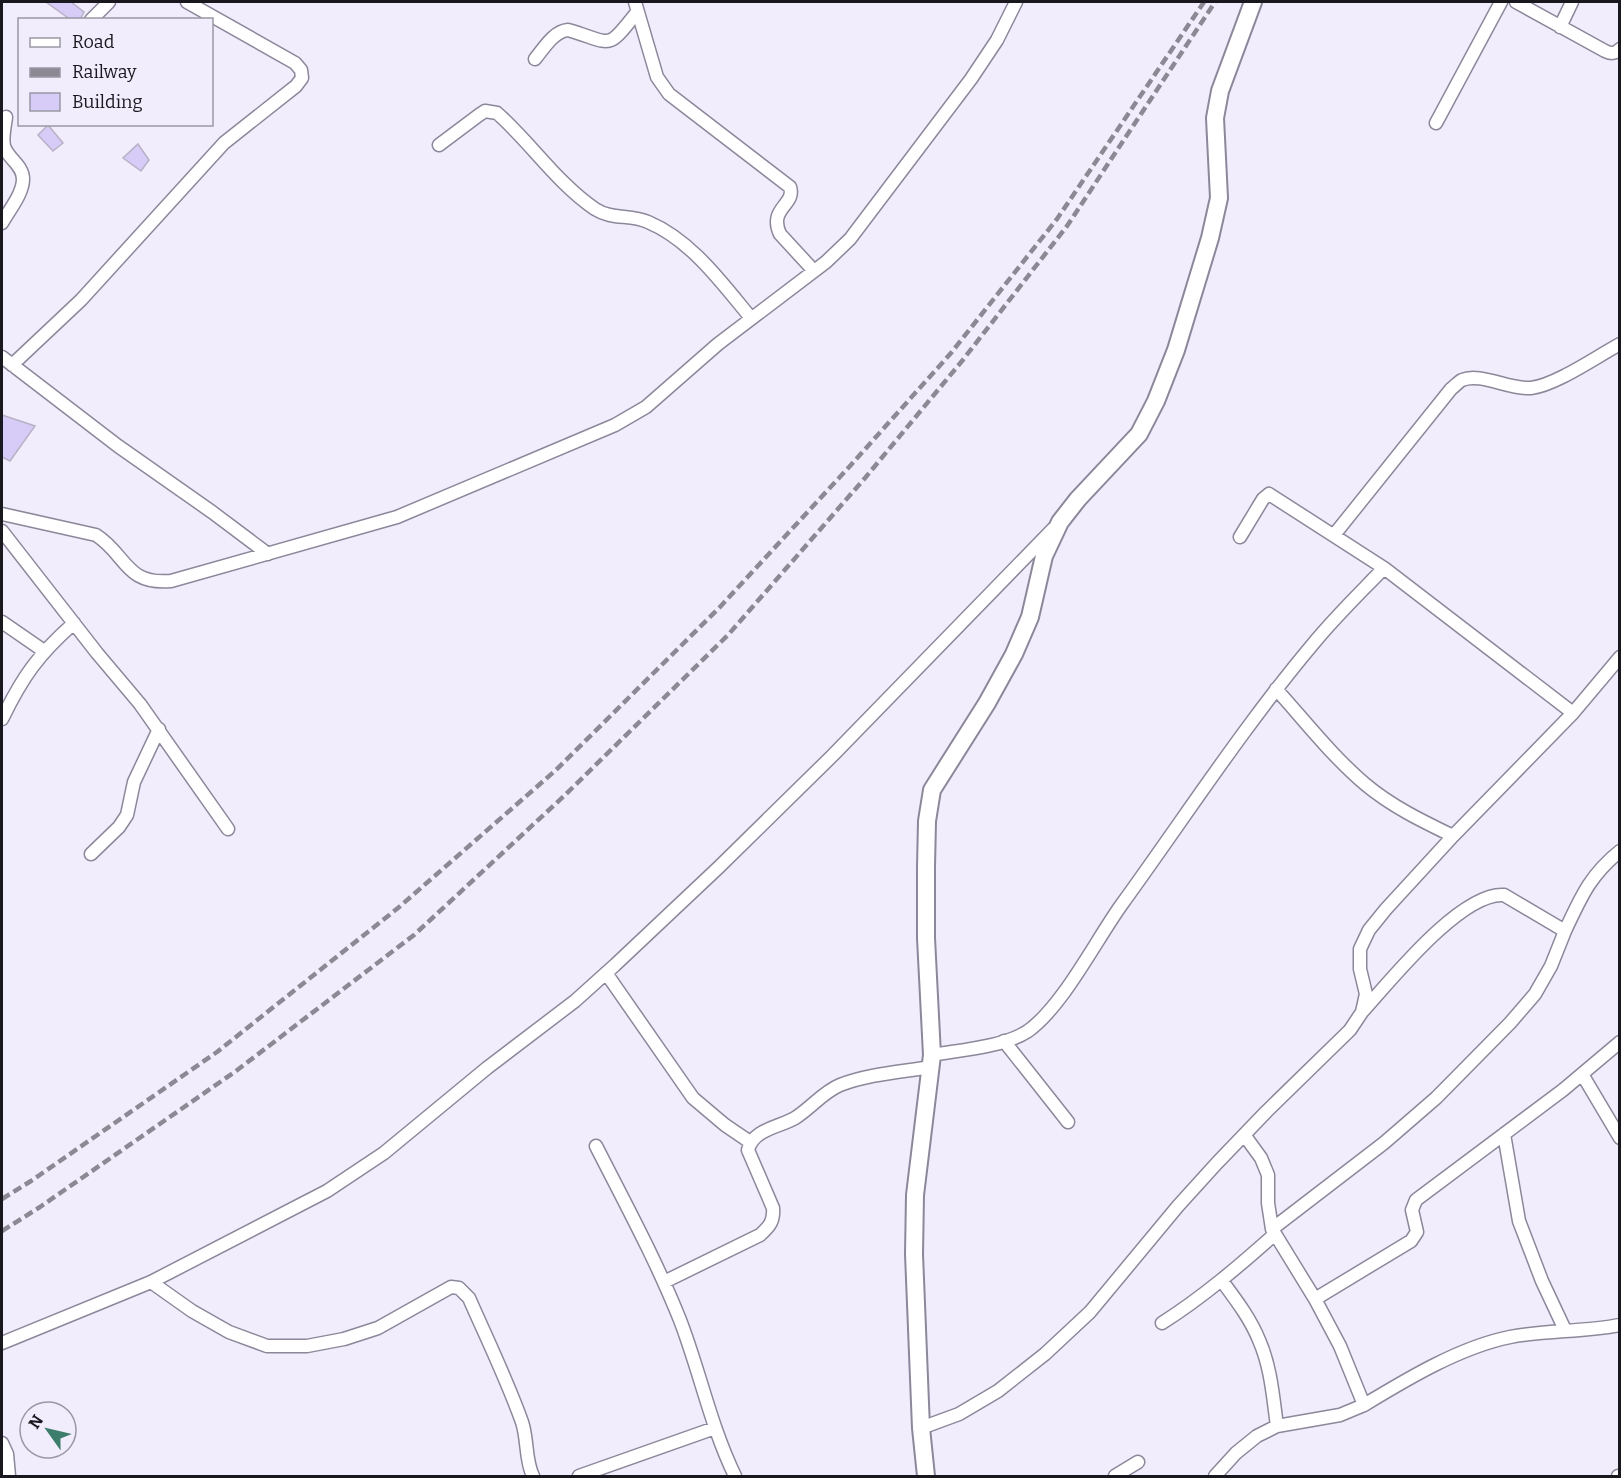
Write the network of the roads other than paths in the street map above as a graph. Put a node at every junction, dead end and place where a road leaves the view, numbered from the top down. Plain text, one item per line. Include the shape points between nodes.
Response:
1 (109, 2) edge
2 (187, 2) edge
3 (1016, 2) edge
4 (1253, 2) edge
5 (1500, 2) edge
6 (1516, 2) edge
7 (1572, 2) edge
8 (636, 7) edge
9 (94, 18) edge
10 (1560, 27) junction
11 (1620, 49) edge
12 (535, 59) dead end
13 (4, 115) edge
14 (1436, 123) dead end
15 (439, 145) dead end
16 (2, 223) edge
17 (814, 271) junction
18 (751, 318) junction
19 (1620, 344) edge
20 (2, 357) edge
21 (12, 365) junction
22 (2, 514) edge
23 (1060, 522) junction
24 (2, 531) edge
25 (1334, 536) junction
26 (1240, 537) dead end
27 (268, 554) junction
28 (1384, 568) junction
29 (2, 622) edge
30 (74, 623) junction
31 (44, 651) junction
32 (1620, 657) edge
33 (1276, 688) junction
34 (1574, 713) junction
35 (2, 719) edge
36 (159, 729) junction
37 (228, 829) dead end
38 (1453, 836) junction
39 (1620, 851) edge
40 (91, 854) dead end
41 (1565, 931) junction
42 (606, 973) junction
43 (1362, 1012) junction
44 (1004, 1041) junction
45 (1620, 1042) edge
46 (931, 1061) junction
47 (1582, 1074) junction
48 (1068, 1122) dead end
49 (1503, 1134) junction
50 (1245, 1136) junction
51 (1620, 1138) edge
52 (750, 1142) junction
53 (596, 1146) dead end
54 (1274, 1232) junction
55 (1222, 1281) junction
56 (151, 1282) junction
57 (664, 1282) junction
58 (1315, 1299) junction
59 (1162, 1323) dead end
60 (1620, 1325) edge
61 (1565, 1330) junction
62 (2, 1343) edge
63 (1364, 1405) junction
64 (1277, 1426) junction
65 (715, 1428) junction
66 (921, 1428) junction
67 (2, 1443) edge
68 (1138, 1462) dead end
69 (9, 1476) edge
70 (533, 1476) edge
71 (579, 1476) edge
72 (735, 1476) edge
73 (926, 1476) edge
74 (1115, 1476) edge
75 (1215, 1476) edge

1 - 9 street
2 - 21 street via 295,63 302,78 224,142 81,300
3 - 17 street via 971,79 882,200 850,239
4 - 23 main road via 1220,91 1215,118 1219,198 1176,350 1139,434
5 - 14 street
6 - 10 street
7 - 10 street
8 - 12 street via 619,36 611,41 562,30
8 - 17 street via 657,77 669,94 790,187 792,192 780,211 777,227
10 - 11 street via 1605,51 1616,53
13 - 16 street via 4,146 23,179
15 - 18 street via 485,111 497,113 564,183 597,210 647,222 690,250
17 - 18 street
18 - 27 street via 646,407 615,425 397,517
19 - 25 street via 1532,388 1514,388 1474,378 1462,380
20 - 21 street
21 - 27 street
22 - 27 street via 96,535 107,542 127,568 155,583
23 - 42 street via 825,763
23 - 46 main road via 1044,556 1030,617 1014,654 932,790 927,821 926,926
24 - 30 street
25 - 26 street via 1269,494
25 - 28 street
28 - 33 street
28 - 34 street
29 - 31 street
30 - 31 street
30 - 36 street
31 - 35 street via 27,672
32 - 34 street
33 - 38 street via 1366,786 1417,819
33 - 44 street via 1063,993 1027,1032
34 - 38 street
36 - 37 street
36 - 40 street via 134,782 127,815
38 - 43 street via 1369,930 1360,949 1366,994
39 - 41 street via 1595,874
41 - 43 street via 1504,896 1486,897 1445,925
41 - 54 street via 1535,994 1510,1023 1436,1098
42 - 52 street via 693,1098
42 - 56 street via 384,1153 327,1191
43 - 50 street via 1332,1049
44 - 46 street
44 - 48 street
45 - 47 street
46 - 52 street via 839,1085 795,1118
46 - 66 main road via 915,1195
47 - 49 street
47 - 51 street
49 - 58 street via 1416,1200 1412,1210 1417,1232 1411,1241
49 - 61 street via 1519,1221
50 - 54 street via 1268,1174
50 - 66 street via 1178,1206 1090,1312 1045,1354 998,1391 959,1414
52 - 57 street via 750,1157 773,1208 770,1226
53 - 57 street
54 - 55 street
54 - 58 street
55 - 59 street
55 - 64 street via 1260,1341 1270,1373
56 - 62 street
56 - 70 street via 229,1332 267,1346 307,1346 344,1339 378,1328 451,1287 459,1288 470,1298 510,1390 523,1426
57 - 65 street
58 - 63 street
60 - 61 street
61 - 63 street via 1506,1338 1459,1354
63 - 64 street via 1340,1415
64 - 75 street via 1257,1436
65 - 71 street
65 - 72 street
66 - 73 main road
67 - 69 street
68 - 74 street

